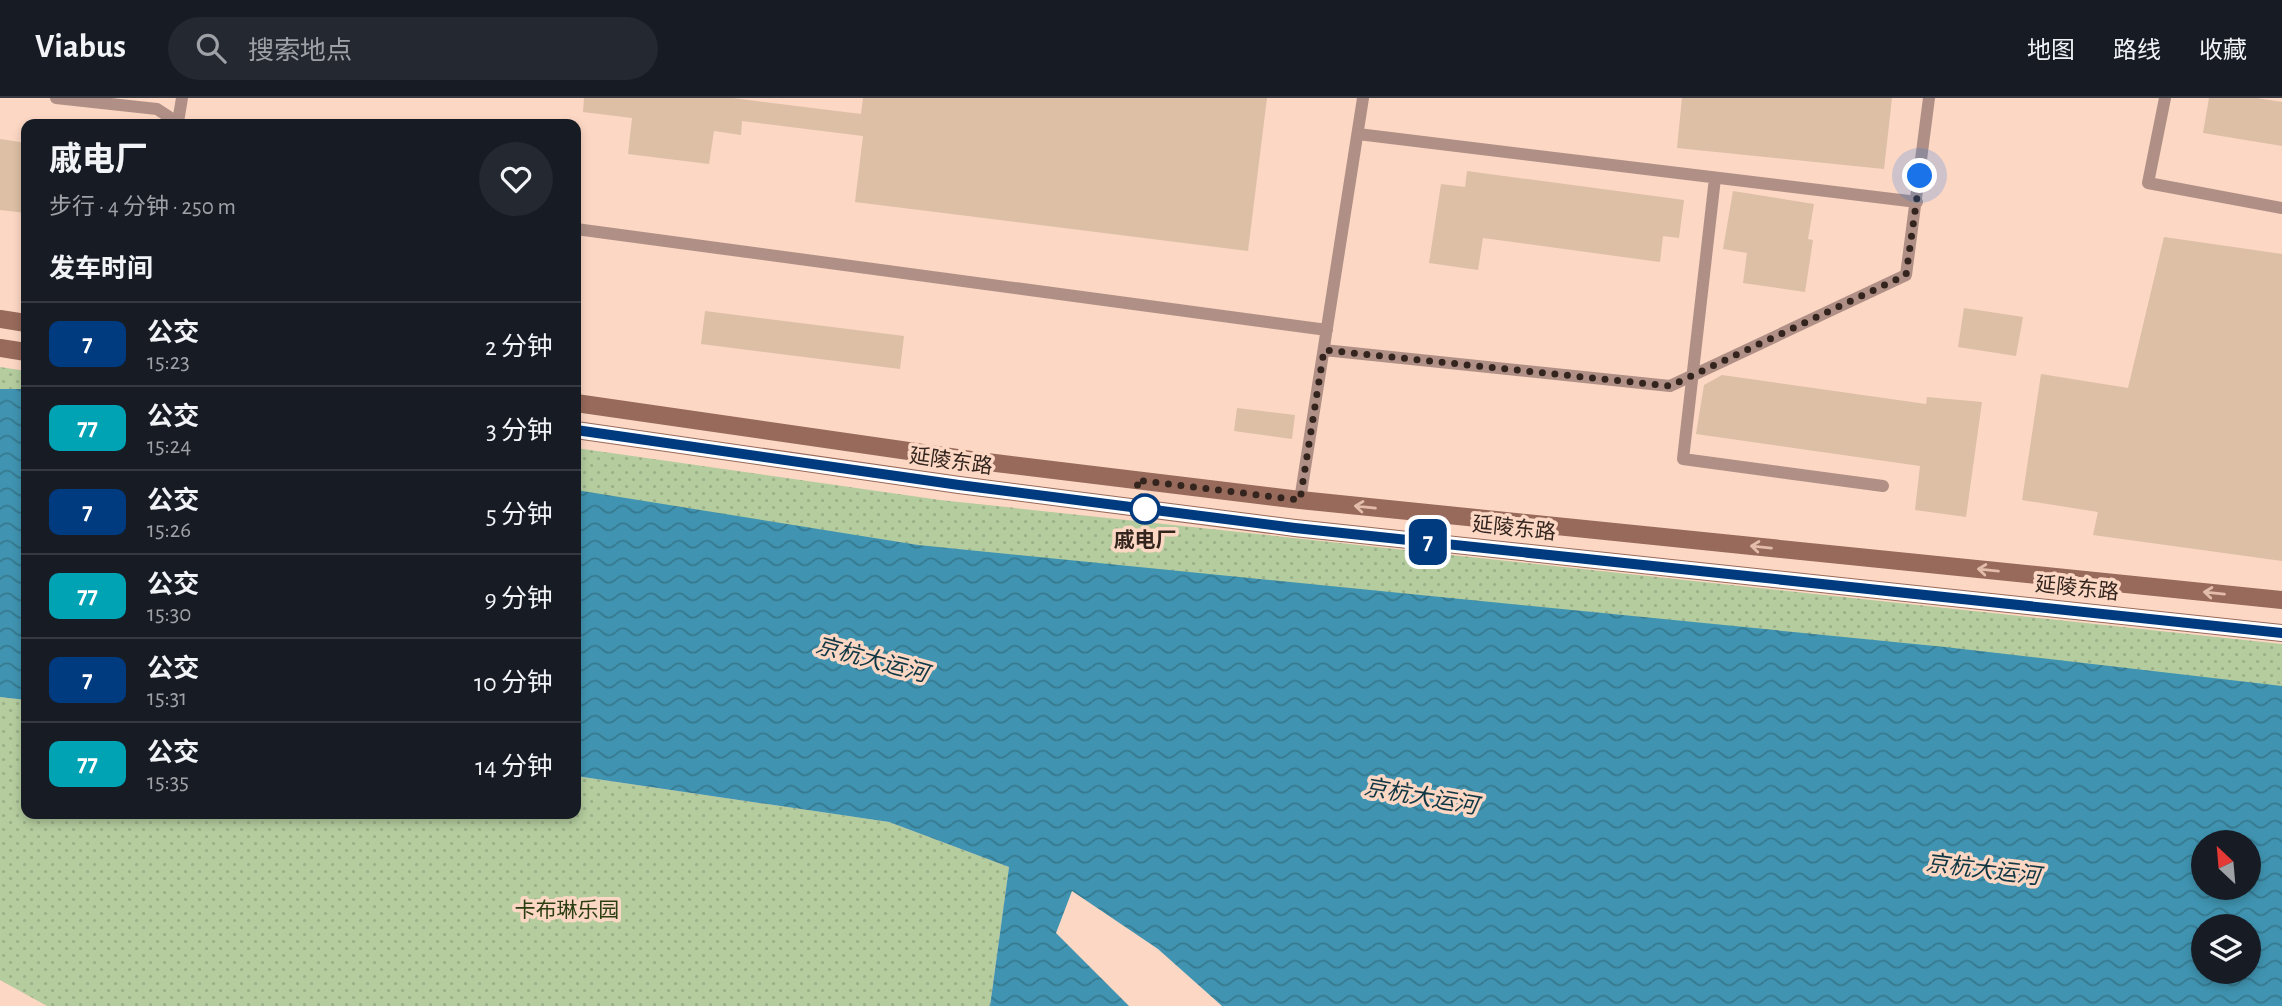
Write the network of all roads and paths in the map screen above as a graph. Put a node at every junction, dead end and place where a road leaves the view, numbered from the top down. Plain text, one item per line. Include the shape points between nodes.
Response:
1 (56, 98) edge
2 (182, 98) edge
3 (1363, 98) edge
4 (1929, 98) edge
5 (2165, 98) edge
6 (173, 119) edge
7 (179, 119) edge
8 (1358, 134) junction
9 (1715, 178) junction
10 (1917, 202) junction
11 (2282, 208) edge
12 (581, 230) edge
13 (0, 319) edge
14 (21, 322) edge
15 (1327, 330) junction
16 (0, 348) edge
17 (1324, 350) junction
18 (21, 351) edge
19 (1692, 376) junction
20 (581, 404) edge
21 (581, 431) edge
22 (1883, 486) dead end
23 (1300, 500) junction
24 (2282, 600) edge
25 (2282, 633) edge

1 - 6 lane via 157,109
2 - 7 lane
3 - 8 lane
4 - 10 lane
5 - 11 lane via 2148,183
8 - 9 lane
8 - 15 lane
9 - 10 lane
9 - 19 lane
10 - 19 lane via 1906,275
12 - 15 lane
13 - 14 main road
15 - 17 lane
16 - 18 main road
17 - 19 lane via 1670,386
17 - 23 lane
19 - 22 lane via 1683,459
20 - 23 main road, 延陵东路 via 971,460
21 - 25 main road, 延陵东路 via 1282,526
24 -> 23 main road, 延陵东路

